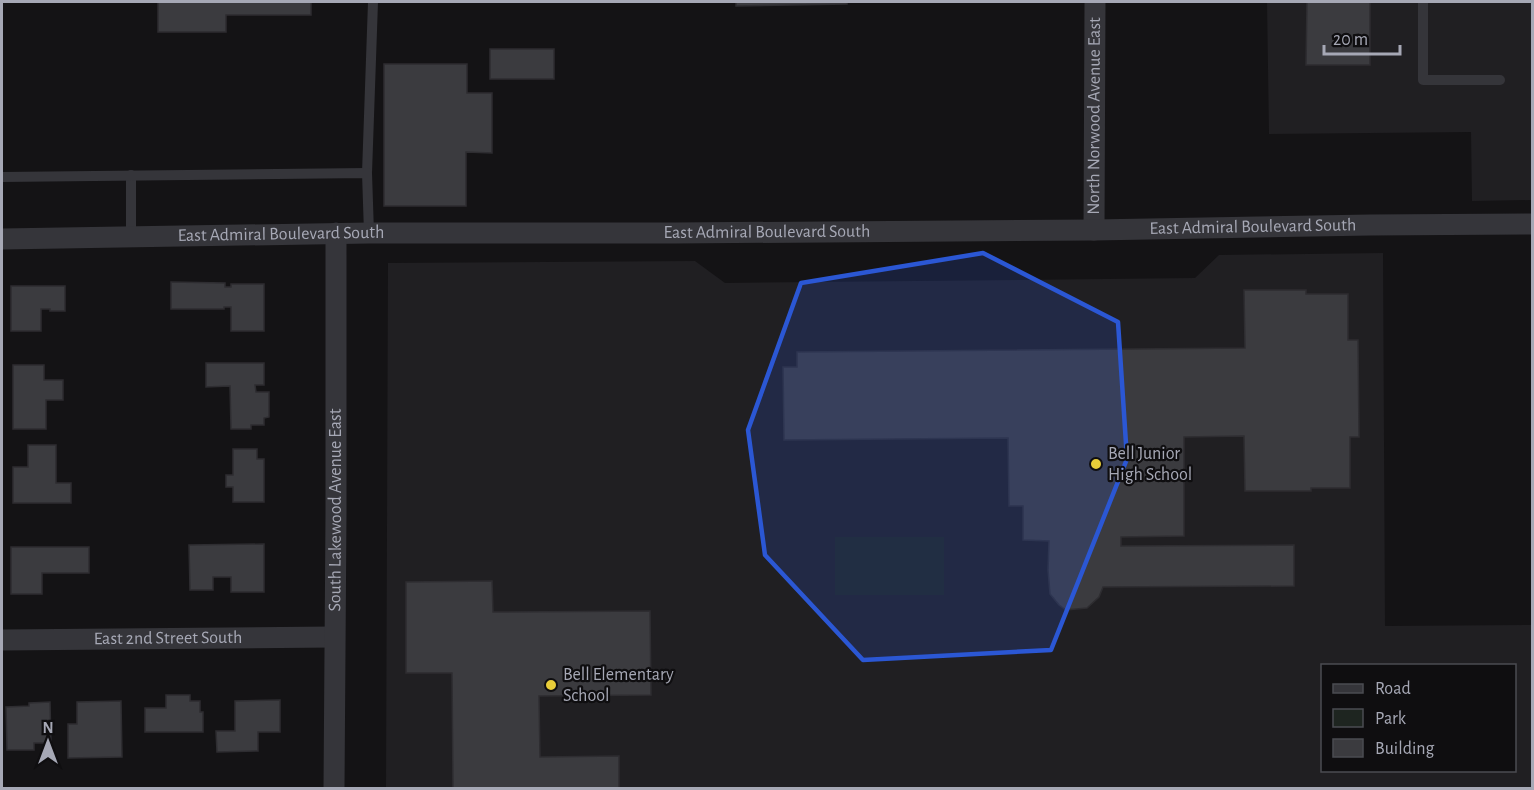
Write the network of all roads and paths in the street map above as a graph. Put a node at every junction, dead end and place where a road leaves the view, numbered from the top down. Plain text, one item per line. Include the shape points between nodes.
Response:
1 (373, 2) edge
2 (1095, 2) edge
3 (1423, 2) edge
4 (1500, 80) dead end
5 (367, 173) junction
6 (130, 175) junction
7 (2, 177) edge
8 (1533, 224) edge
9 (1094, 230) junction
10 (336, 233) junction
11 (369, 233) junction
12 (130, 236) junction
13 (2, 239) edge
14 (334, 637) junction
15 (2, 640) edge
16 (334, 789) edge

1 - 5 lane
2 - 9 street, North Norwood Avenue East
3 - 4 lane via 1423,80
5 - 6 lane
5 - 11 lane
6 - 7 lane
6 - 12 lane
8 - 9 street, East Admiral Boulevard South
9 - 11 street, East Admiral Boulevard South
10 - 11 street, East Admiral Boulevard South
10 - 12 street, East Admiral Boulevard South
10 - 14 street, South Lakewood Avenue East
12 - 13 street, East Admiral Boulevard South
14 - 15 street, East 2nd Street South
14 - 16 street, South Lakewood Avenue East

